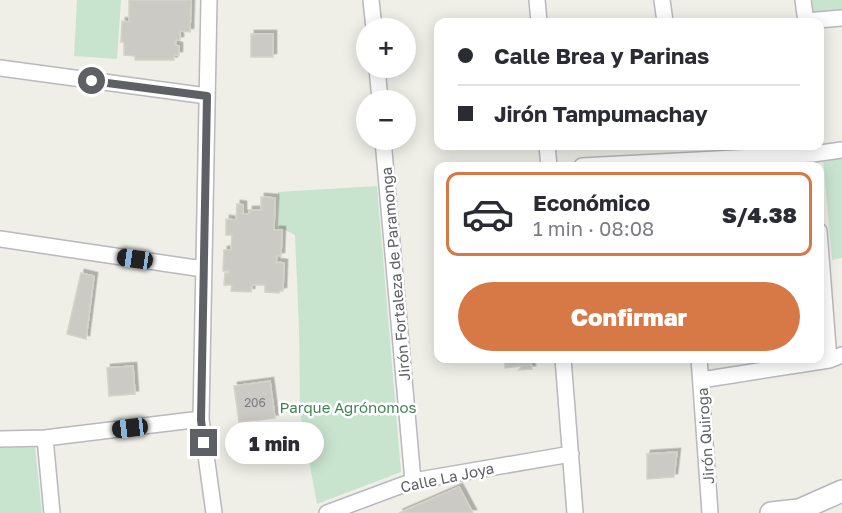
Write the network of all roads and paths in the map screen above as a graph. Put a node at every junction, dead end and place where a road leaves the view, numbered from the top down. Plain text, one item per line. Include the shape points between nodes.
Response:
1 (209, 0) edge
2 (371, 0) edge
3 (537, 0) edge
4 (662, 0) edge
5 (804, 0) edge
6 (373, 18) edge
7 (539, 18) edge
8 (664, 18) edge
9 (806, 18) edge
10 (842, 18) edge
11 (824, 20) edge
12 (0, 68) edge
13 (207, 96) junction
14 (384, 150) edge
15 (842, 150) edge
16 (813, 155) edge
17 (678, 158) edge
18 (630, 162) edge
19 (0, 239) edge
20 (203, 268) junction
21 (824, 268) edge
22 (836, 357) edge
23 (563, 363) edge
24 (699, 363) edge
25 (801, 363) edge
26 (701, 380) junction
27 (201, 420) junction
28 (45, 438) junction
29 (0, 439) edge
30 (571, 454) junction
31 (413, 481) junction
32 (842, 491) edge
33 (52, 513) edge
34 (214, 513) edge
35 (327, 513) edge
36 (575, 513) edge
37 (710, 513) edge
38 (771, 513) edge

1 - 13 street
2 - 6 street
3 - 7 street
4 - 8 street
5 - 9 street
10 - 11 street
12 - 13 street
13 - 20 street
14 - 31 street, Jirón Fortaleza de Paramonga
15 - 16 street
16 - 17 street
17 - 18 street
19 - 20 street
20 - 27 street
21 - 22 street
23 - 30 street
24 - 26 street, Jirón Quiroga
25 - 26 street
26 - 37 street, Jirón Quiroga
27 - 28 street
27 - 34 street
28 - 29 street
28 - 33 street
30 - 31 street, Calle La Joya
30 - 36 street
31 - 35 street, Calle La Joya
32 - 38 main road via 799,510

